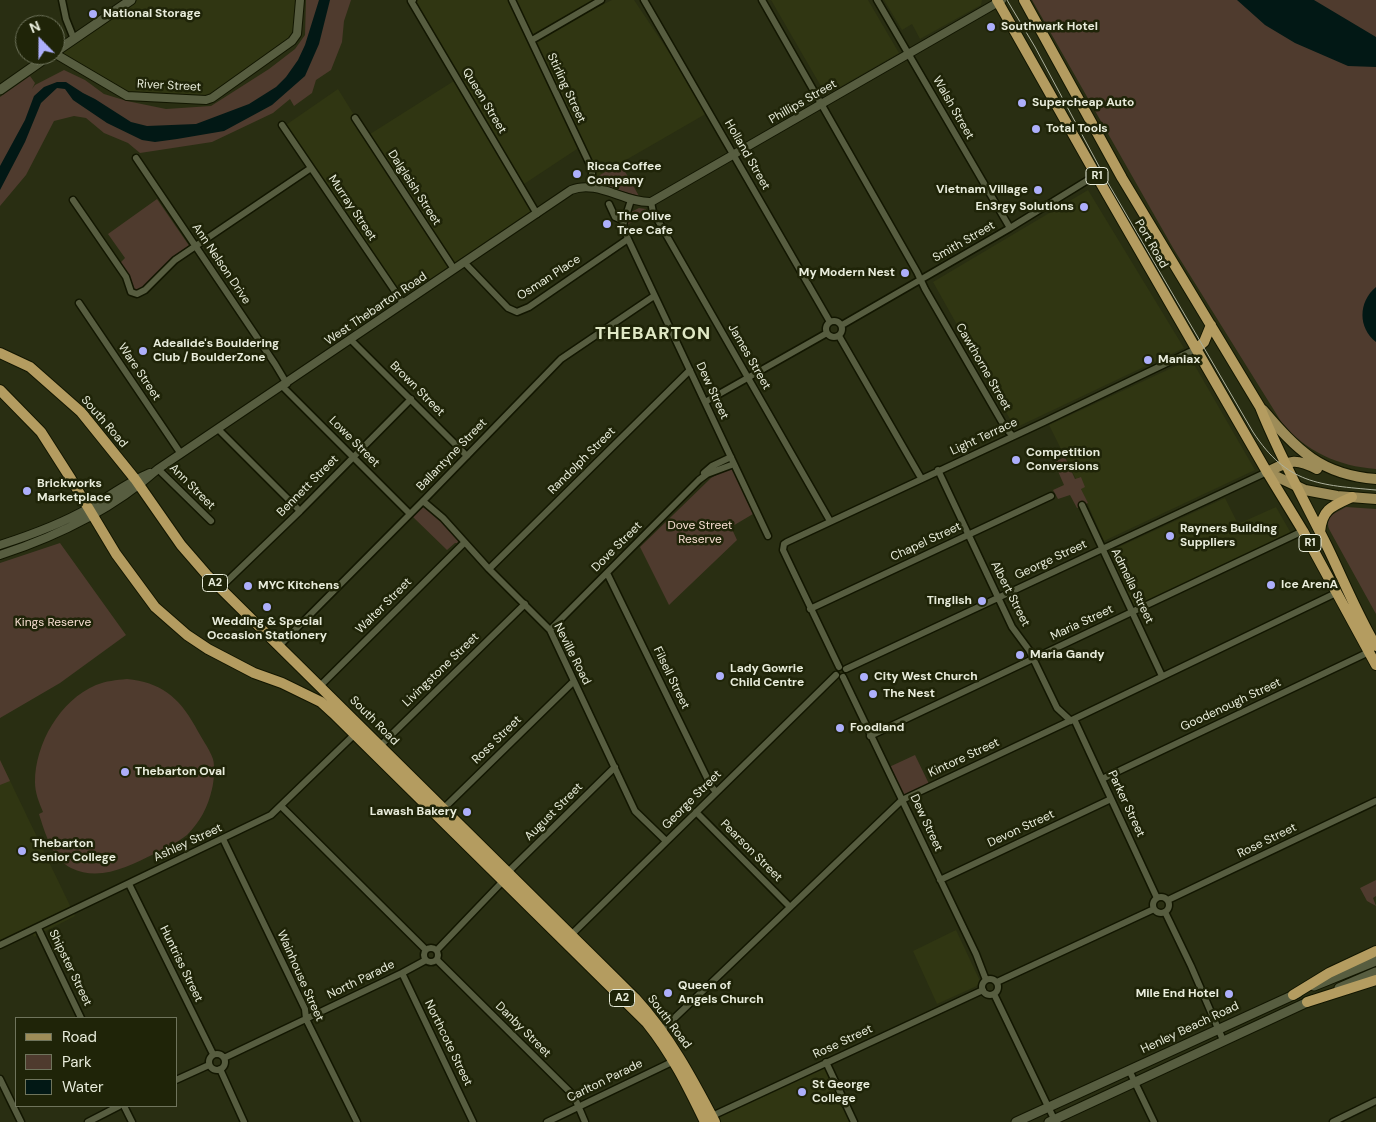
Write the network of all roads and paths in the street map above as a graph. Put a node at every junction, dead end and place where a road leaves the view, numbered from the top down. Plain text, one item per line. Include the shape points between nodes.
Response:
1 (62, 0) edge
2 (131, 0) edge
3 (300, 0) edge
4 (512, 0) edge
5 (601, 0) edge
6 (644, 0) edge
7 (762, 0) edge
8 (877, 0) edge
9 (1024, 0) edge
10 (412, 1) edge
11 (999, 1) edge
12 (74, 38) junction
13 (532, 40) junction
14 (65, 45) edge
15 (909, 54) junction
16 (65, 60) edge
17 (36, 65) edge
18 (0, 90) edge
19 (822, 105) junction
20 (355, 118) dead end
21 (282, 126) dead end
22 (734, 155) junction
23 (136, 158) dead end
24 (311, 168) junction
25 (1096, 175) junction
26 (592, 187) junction
27 (73, 200) dead end
28 (631, 200) junction
29 (651, 202) junction
30 (609, 204) dead end
31 (536, 214) junction
32 (624, 221) junction
33 (1010, 228) junction
34 (628, 239) junction
35 (196, 246) junction
36 (464, 262) junction
37 (454, 269) junction
38 (921, 280) junction
39 (654, 296) junction
40 (79, 303) dead end
41 (404, 303) junction
42 (830, 322) junction
43 (842, 325) junction
44 (1211, 325) junction
45 (827, 333) junction
46 (839, 336) junction
47 (350, 339) junction
48 (1196, 349) junction
49 (0, 353) edge
50 (690, 370) junction
51 (748, 378) junction
52 (285, 385) junction
53 (0, 390) edge
54 (411, 399) junction
55 (705, 402) junction
56 (1260, 407) junction
57 (218, 429) junction
58 (1013, 436) junction
59 (181, 454) junction
60 (468, 456) junction
61 (353, 457) junction
62 (731, 457) junction
63 (734, 464) junction
64 (1285, 464) junction
65 (158, 469) junction
66 (938, 470) junction
67 (1267, 472) junction
68 (921, 478) junction
69 (1354, 478) junction
70 (699, 480) junction
71 (1376, 480) edge
72 (137, 482) junction
73 (1296, 487) junction
74 (1050, 496) dead end
75 (1352, 497) junction
76 (1376, 499) edge
77 (423, 502) junction
78 (1082, 505) dead end
79 (300, 511) junction
80 (90, 512) junction
81 (410, 514) junction
82 (210, 521) dead end
83 (830, 521) junction
84 (1303, 531) junction
85 (1320, 533) junction
86 (968, 534) junction
87 (768, 536) dead end
88 (464, 543) junction
89 (0, 545) edge
90 (1102, 549) junction
91 (0, 555) edge
92 (489, 569) junction
93 (607, 573) junction
94 (1347, 587) junction
95 (220, 588) junction
96 (1336, 593) junction
97 (998, 598) junction
98 (525, 604) junction
99 (810, 609) junction
100 (1133, 612) junction
101 (550, 630) junction
102 (279, 646) junction
103 (1374, 649) edge
104 (1033, 658) junction
105 (1376, 665) edge
106 (839, 667) junction
107 (846, 669) junction
108 (836, 675) junction
109 (1162, 676) junction
110 (843, 678) junction
111 (574, 682) junction
112 (320, 686) junction
113 (1072, 720) junction
114 (358, 731) junction
115 (870, 736) junction
116 (377, 749) junction
117 (615, 767) junction
118 (1102, 779) junction
119 (716, 792) junction
120 (1112, 799) junction
121 (902, 800) junction
122 (1376, 801) edge
123 (282, 807) junction
124 (440, 812) junction
125 (696, 812) junction
126 (223, 839) junction
127 (666, 841) junction
128 (506, 876) junction
129 (940, 880) junction
130 (129, 884) junction
131 (1157, 898) junction
132 (1168, 900) junction
133 (790, 907) junction
134 (1154, 909) junction
135 (1165, 912) junction
136 (38, 928) junction
137 (568, 938) junction
138 (0, 945) edge
139 (426, 950) junction
140 (437, 950) junction
141 (1376, 951) edge
142 (426, 960) junction
143 (436, 960) junction
144 (1376, 960) edge
145 (1376, 972) edge
146 (402, 973) junction
147 (986, 980) junction
148 (1376, 980) edge
149 (997, 982) junction
150 (983, 990) junction
151 (994, 994) junction
152 (1293, 995) junction
153 (1307, 1002) junction
154 (81, 1017) edge
155 (306, 1019) junction
156 (1217, 1029) junction
157 (662, 1030) junction
158 (1223, 1040) junction
159 (213, 1054) junction
160 (224, 1058) junction
161 (674, 1061) junction
162 (826, 1062) junction
163 (209, 1066) junction
164 (220, 1069) junction
165 (1129, 1070) junction
166 (0, 1079) edge
167 (178, 1079) edge
168 (1134, 1081) junction
169 (1376, 1101) edge
170 (578, 1106) junction
171 (118, 1107) edge
172 (124, 1107) edge
173 (1049, 1107) junction
174 (709, 1120) edge
175 (1052, 1121) edge
176 (20, 1122) edge
177 (88, 1122) edge
178 (132, 1122) edge
179 (244, 1122) edge
180 (357, 1122) edge
181 (473, 1122) edge
182 (547, 1122) edge
183 (585, 1122) edge
184 (854, 1122) edge
185 (1016, 1122) edge
186 (1154, 1122) edge
187 (1333, 1122) edge

1 - 12 street
2 - 12 main road
3 - 16 street, River Street via 297,34 292,41 206,100 127,96
4 - 13 street, Stirling Street
5 - 13 street
6 - 22 street, Holland Street
7 - 19 street, Cawthorne Street
8 - 15 street, Walsh Street
9 - 44 highway, Port Road / R1 via 1122,178
10 - 31 street, Queen Street
11 - 15 street, Phillips Street
11 - 25 highway, Port Road / R1
12 - 14 main road
13 - 26 street, Stirling Street via 592,169
15 - 19 street, Phillips Street
15 - 33 street, Walsh Street
17 - 18 main road
19 - 22 street, Phillips Street
19 - 38 street, Cawthorne Street
20 - 37 street, Dalgleish Street
21 - 24 street, Murray Street
22 - 29 street, Phillips Street
22 - 42 street, Holland Street
23 - 35 street, Ann Nelson Drive
24 - 35 street
24 - 41 street, Murray Street
25 - 33 street, Smith Street
25 - 48 highway, Port Road / R1
26 - 28 street, West Thebarton Road
26 - 31 street, West Thebarton Road via 571,190
27 - 35 street via 134,293 142,292 175,260
28 - 29 street
28 - 32 street
29 - 51 street, James Street via 653,212
30 - 32 street via 615,217
31 - 36 street, West Thebarton Road
32 - 34 street, Dew Street
33 - 38 street, Smith Street
34 - 36 street, Osman Place via 517,312 508,308
34 - 39 street, Dew Street
35 - 52 street, Ann Nelson Drive via 275,364
36 - 37 street, West Thebarton Road
37 - 41 street, West Thebarton Road
38 - 43 street, Smith Street
38 - 58 street, Cawthorne Street
39 - 50 street, Dew Street
39 - 60 street, Ballantyne Street via 561,359
40 - 59 street, Ware Street
41 - 47 street, West Thebarton Road
42 - 43 street via 839,321
42 - 45 street
43 - 46 street
44 - 48 highway via 1204,342
44 - 56 highway, Port Road / R1
45 - 46 street
45 - 51 street
46 - 68 street
47 - 52 street, West Thebarton Road
47 - 54 street, Brown Street
48 - 58 street, Light Terrace
48 - 67 highway, Port Road / R1
49 - 72 highway, South Road / A2 via 30,368 81,412
50 - 55 street, Dew Street
50 - 92 street, Randolph Street
51 - 55 street
51 - 83 street, James Street
52 - 57 street, West Thebarton Road
52 - 61 street, Lowe Street
53 - 80 highway, South Road / A2 via 40,432
54 - 60 street, Brown Street
54 - 61 street, Bennett Street
55 - 62 street, Dew Street
56 - 64 highway, Port Road / R1
56 - 69 main road, Port Road via 1304,453 1322,465
57 - 59 street, West Thebarton Road
57 - 79 street
58 - 66 street, Light Terrace
59 - 65 street, West Thebarton Road
60 - 77 street, Ballantyne Street
61 - 79 street, Bennett Street
61 - 81 street, Lowe Street
62 - 63 street, Dew Street
62 - 70 street, Dove Street via 712,466
63 - 70 street, Dove Street
63 - 87 street, Dew Street
64 - 67 main road
64 - 69 main road via 1299,461 1338,477
64 - 73 highway, Port Road / R1
65 - 72 street, West Thebarton Road
65 - 82 street, Ann Street
66 - 68 street, Light Terrace
66 - 86 street, Albert Street
67 - 73 main road
67 - 84 highway, R1
67 - 90 street, George Street
68 - 83 street, Light Terrace
69 - 71 main road, Port Road
70 - 93 street, Dove Street
72 - 80 street, West Thebarton Road
72 - 95 highway, South Road / A2 via 181,545
73 - 75 main road
73 - 85 highway, R1
74 - 86 street, Chapel Street
75 - 76 main road
75 - 85 highway via 1326,511
77 - 81 street, Ballantyne Street
77 - 88 street, Neville Road via 443,518
78 - 90 street, Admella Street
79 - 95 street, Bennett Street
80 - 89 street
80 - 91 street via 57,534
80 - 114 highway, South Road / A2 via 155,607 187,635 226,659 321,702
81 - 102 street, Ballantyne Street
83 - 99 street, Light Terrace via 783,547
84 - 96 highway, R1
84 - 100 street, Maria Street
85 - 94 highway, R1
86 - 97 street, Albert Street
86 - 99 street, Chapel Street
88 - 92 street, Neville Road
88 - 112 street, Walter Street
90 - 97 street, George Street
90 - 100 street, Admella Street
92 - 98 street, Neville Road
93 - 101 street, Dove Street
93 - 119 street, Filsell Street
94 - 96 highway
94 - 103 highway, R1
95 - 102 highway, South Road / A2
96 - 103 highway, R1
96 - 109 street, Kintore Street
97 - 104 street, Albert Street via 1012,627
97 - 107 street, George Street
98 - 101 street, Neville Road
98 - 116 street, Livingstone Street
99 - 106 street
100 - 104 street, Maria Street
100 - 109 street, Admella Street
101 - 111 street, Neville Road
102 - 112 highway, South Road / A2
103 - 105 highway, R1
103 - 118 street, Goodenough Street
104 - 113 street, Albert Street via 1057,708
104 - 115 street, Maria Street
106 - 107 street
106 - 108 street via 835,670
107 - 110 street
108 - 110 street
108 - 119 street, George Street
109 - 113 street, Kintore Street
110 - 115 street, Dew Street
111 - 117 street, Neville Road
111 - 124 street, Ross Street
112 - 114 highway, South Road / A2
113 - 118 street, Parker Street
113 - 121 street, Kintore Street
114 - 116 highway, South Road / A2
114 - 123 street, Ashley Street
115 - 121 street, Dew Street
116 - 124 highway, South Road / A2
117 - 127 street, Neville Road via 636,811
117 - 128 street, August Street
118 - 120 street, Parker Street
119 - 125 street, George Street
120 - 129 street, Devon Street
120 - 131 street, Parker Street
121 - 129 street, Dew Street
121 - 133 street, Kintore Street
122 - 132 street, Rose Street
123 - 126 street, Ashley Street via 271,816
123 - 139 street
124 - 128 highway, South Road / A2
125 - 127 street, George Street
125 - 133 street, Pearson Street
126 - 130 street, Ashley Street
126 - 155 street, Wainhouse Street via 305,1009
127 - 137 street, George Street
128 - 137 highway, South Road / A2
128 - 140 street
129 - 147 street, Dew Street
130 - 136 street, Ashley Street
130 - 159 street, Huntriss Street
131 - 132 street
131 - 134 street
132 - 135 street
133 - 157 street, Kintore Street
134 - 135 street
134 - 149 street
135 - 156 street
136 - 138 street, Ashley Street
136 - 154 street, Shipster Street
137 - 157 highway, South Road / A2 via 635,998
137 - 161 highway, South Road / A2 via 647,1024
139 - 140 street
139 - 142 street
140 - 143 street
141 - 152 highway via 1329,973
142 - 143 street
142 - 146 street, North Parade
143 - 170 street, Danby Street via 574,1096
144 - 152 main road, Henley Beach Road
145 - 153 main road, Henley Beach Road
146 - 155 street, North Parade
146 - 181 street, Northcote Street
147 - 149 street
147 - 150 street via 982,984
148 - 153 highway
149 - 151 street
150 - 151 street
150 - 162 street, Rose Street
151 - 173 street
152 - 156 main road, Henley Beach Road
153 - 158 main road, Henley Beach Road
155 - 160 street, North Parade
155 - 180 street, Wainhouse Street
156 - 158 street
156 - 165 main road, Henley Beach Road
157 - 174 highway, South Road / A2 via 683,1062
158 - 168 main road, Henley Beach Road
159 - 160 street
159 - 163 street via 209,1058
160 - 164 street via 224,1066
161 - 170 street, Carlton Parade
161 - 174 highway, South Road / A2
162 - 174 street, Rose Street
162 - 184 street
163 - 164 street
163 - 167 street
164 - 179 street
165 - 168 street
165 - 173 main road, Henley Beach Road
166 - 176 street
168 - 175 main road, Henley Beach Road
168 - 186 street
169 - 187 street
170 - 182 street, Carlton Parade
170 - 183 street, Danby Street
171 - 177 street
172 - 178 street
173 - 175 street
173 - 185 main road, Henley Beach Road

